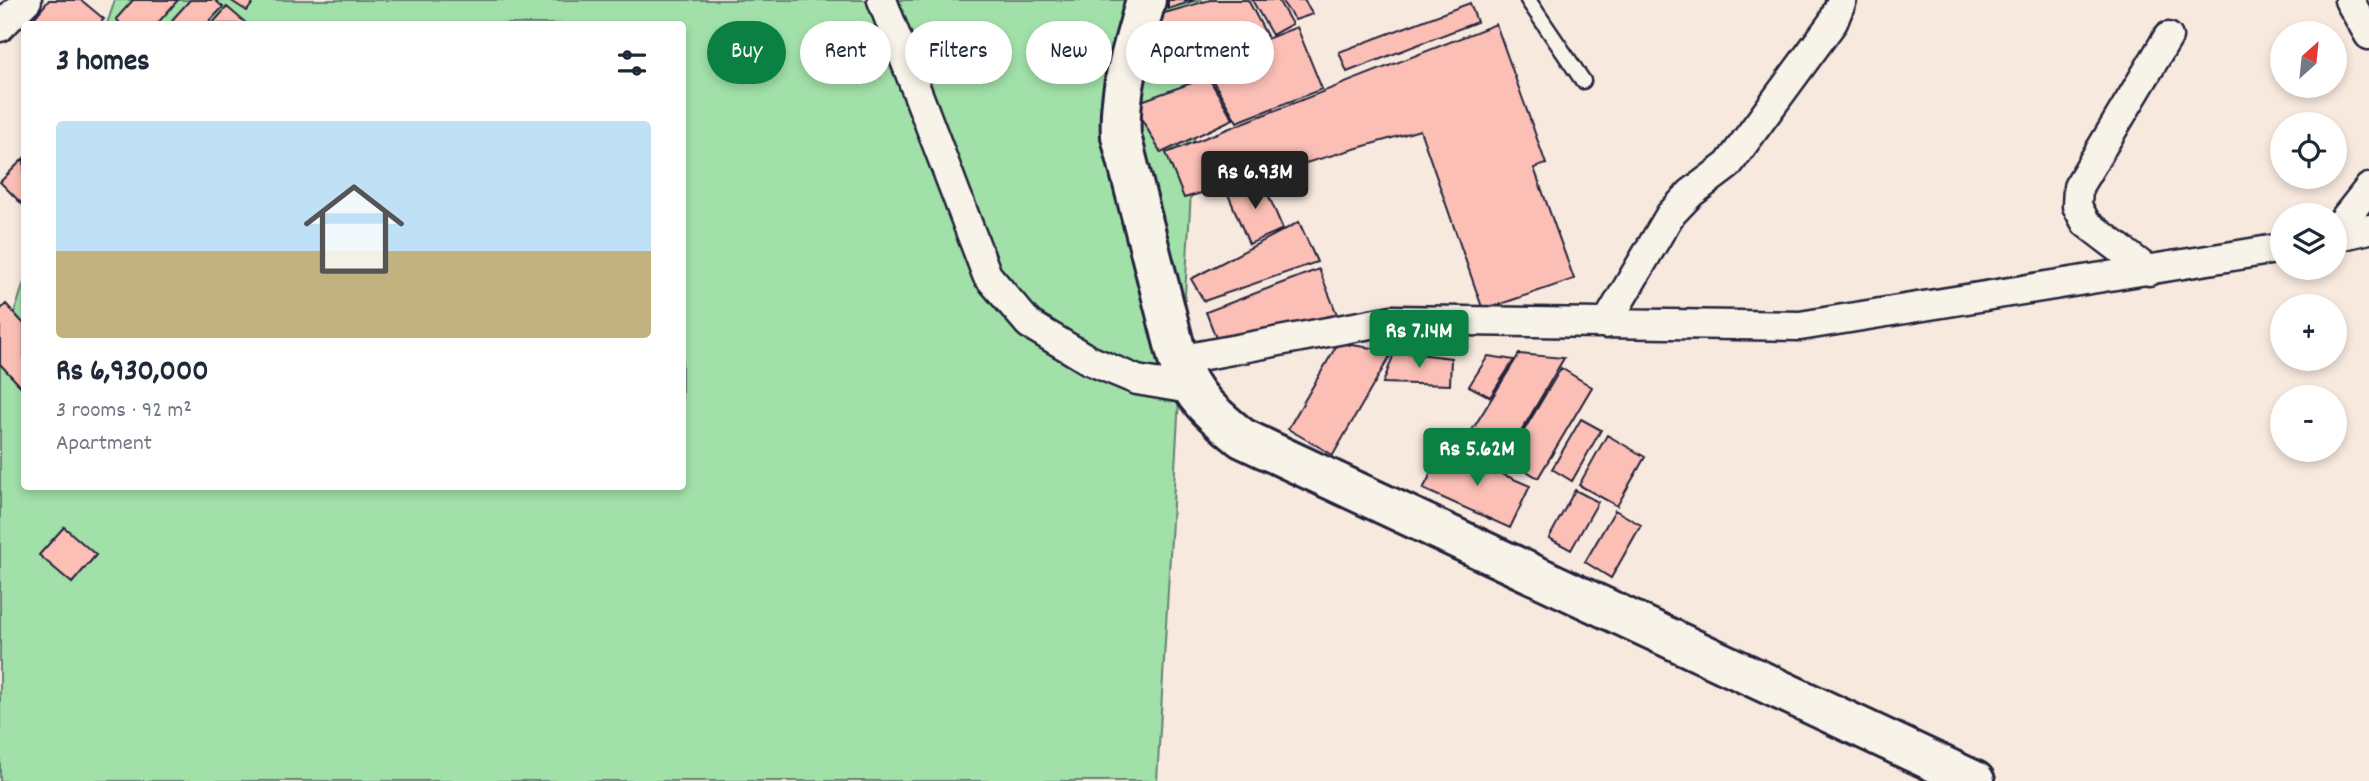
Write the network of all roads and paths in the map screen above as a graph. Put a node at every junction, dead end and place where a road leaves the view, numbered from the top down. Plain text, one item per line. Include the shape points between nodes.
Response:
1 (27, 0) edge
2 (882, 0) edge
3 (1146, 0) edge
4 (1528, 0) edge
5 (1842, 0) edge
6 (2349, 0) edge
7 (0, 27) edge
8 (2369, 35) edge
9 (2168, 37) dead end
10 (1583, 80) dead end
11 (2369, 188) edge
12 (2347, 217) edge
13 (2369, 229) edge
14 (2347, 232) edge
15 (2270, 250) edge
16 (2149, 271) junction
17 (1606, 324) junction
18 (1184, 375) junction
19 (1975, 781) edge

1 - 7 street
2 - 18 street via 987,275 1029,324 1089,360 1137,380
3 - 18 street via 1124,82 1121,136
4 - 10 lane
5 - 17 street via 1833,22 1728,165 1670,215
6 - 8 street
9 - 16 street via 2078,187 2077,206 2086,223
11 - 12 street
13 - 14 street
15 - 16 street
16 - 17 street via 1800,326
17 - 18 street via 1371,321
18 - 19 street via 1208,410 1242,438

